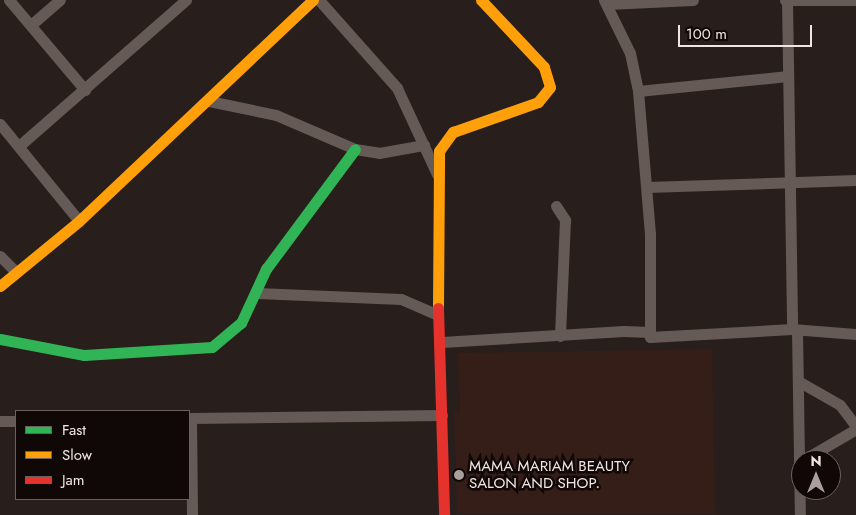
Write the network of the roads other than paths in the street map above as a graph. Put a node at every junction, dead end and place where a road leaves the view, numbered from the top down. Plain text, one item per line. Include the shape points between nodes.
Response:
1 (9, 0) edge
2 (60, 0) edge
3 (186, 0) edge
4 (313, 0) edge
5 (319, 0) edge
6 (481, 0) edge
7 (693, 0) edge
8 (786, 0) edge
9 (856, 0) edge
10 (605, 2) edge
11 (32, 24) junction
12 (788, 76) junction
13 (85, 90) junction
14 (638, 91) junction
15 (209, 101) junction
16 (0, 124) edge
17 (424, 144) junction
18 (19, 146) junction
19 (355, 149) junction
20 (438, 174) junction
21 (790, 179) junction
22 (856, 180) edge
23 (647, 187) junction
24 (556, 206) dead end
25 (79, 221) junction
26 (0, 256) edge
27 (15, 271) junction
28 (0, 286) edge
29 (257, 292) junction
30 (438, 316) junction
31 (795, 330) junction
32 (650, 332) junction
33 (856, 334) edge
34 (560, 336) junction
35 (0, 339) edge
36 (442, 342) junction
37 (798, 381) junction
38 (442, 415) junction
39 (190, 418) edge
40 (0, 421) edge
41 (15, 421) edge
42 (856, 427) edge
43 (801, 450) edge
44 (819, 450) edge
45 (800, 500) edge
46 (192, 515) edge
47 (444, 515) edge
48 (800, 515) edge

1 - 11 street
2 - 11 street
3 - 13 street
4 - 15 street via 278,29
5 - 17 street via 397,88
6 - 20 street via 544,67 550,87 538,102 453,132 442,142
7 - 10 street
8 - 9 street
8 - 12 street
10 - 14 street via 630,53
11 - 13 street
12 - 14 street
12 - 21 street
13 - 18 street
14 - 23 street
15 - 19 street via 276,114
15 - 25 street
16 - 18 street
17 - 19 street via 379,153
17 - 20 street
18 - 25 street
19 - 29 street via 266,269
20 - 30 street
21 - 22 street
21 - 23 street
21 - 31 street
23 - 32 street
24 - 34 street via 565,220
25 - 27 street
26 - 27 street
27 - 28 street
29 - 30 street via 401,299
29 - 35 street via 241,323 212,346 84,355
30 - 36 street
31 - 32 street via 650,337
31 - 33 street
31 - 37 street
32 - 34 street
34 - 36 street
36 - 38 street
37 - 42 street via 840,404
37 - 43 street
38 - 39 street
38 - 47 street
39 - 46 street
40 - 41 street
42 - 44 street
45 - 48 street

